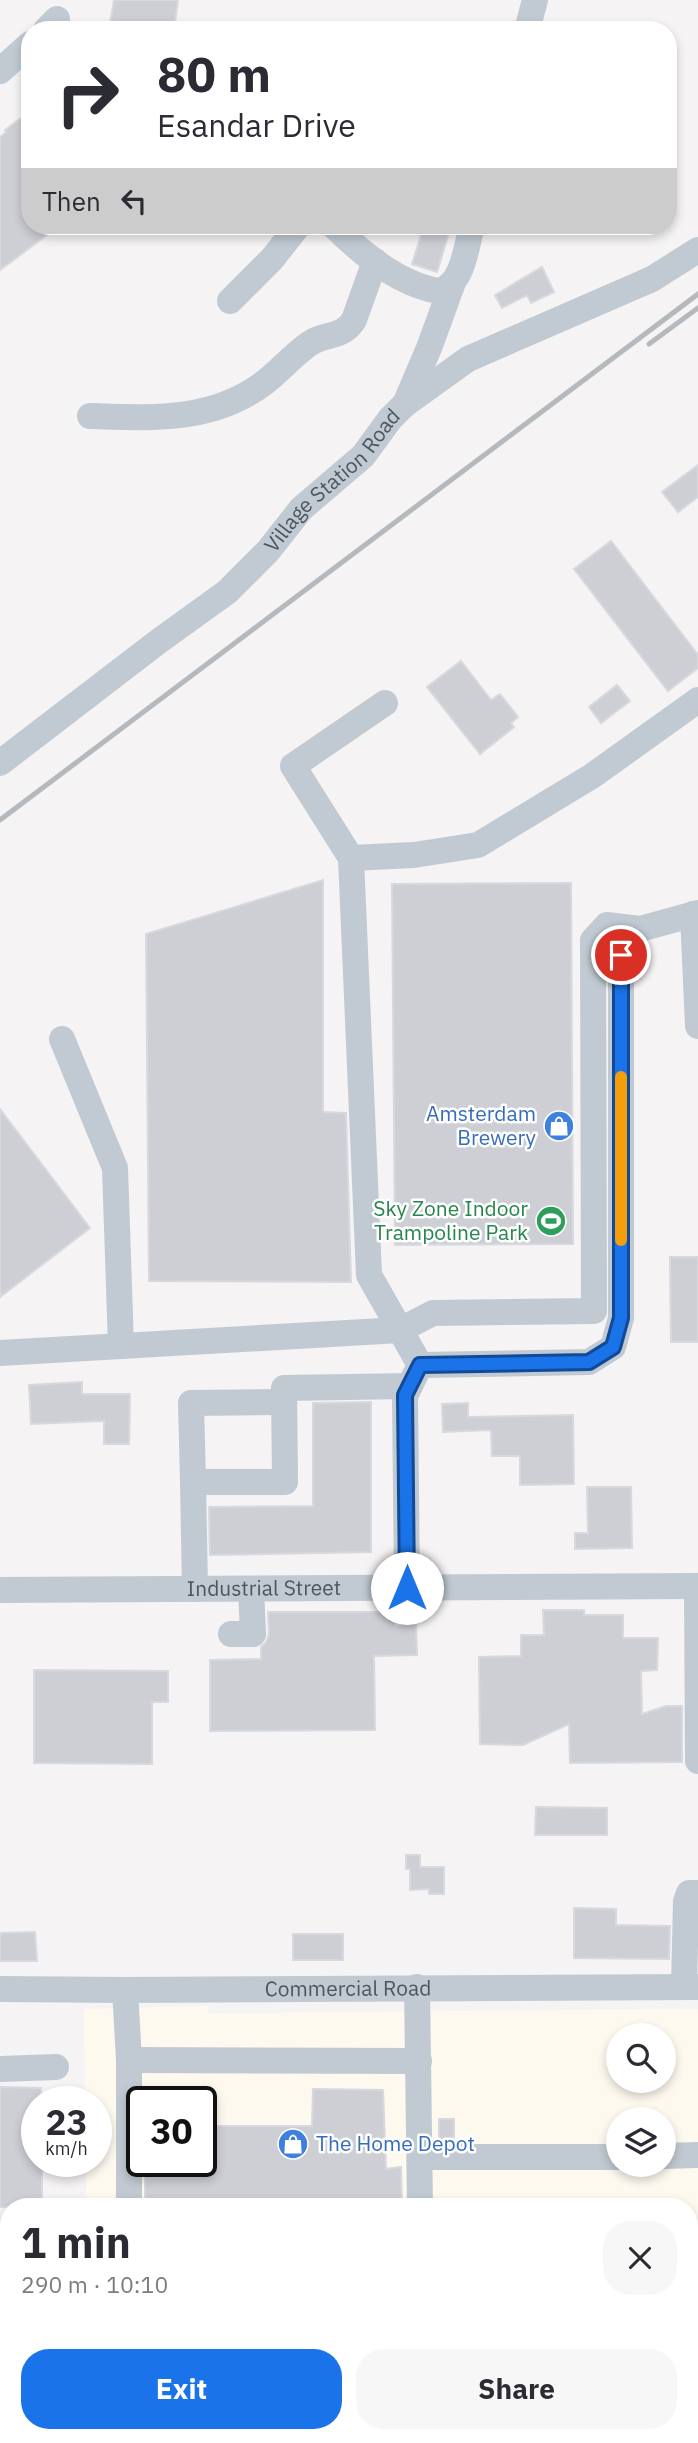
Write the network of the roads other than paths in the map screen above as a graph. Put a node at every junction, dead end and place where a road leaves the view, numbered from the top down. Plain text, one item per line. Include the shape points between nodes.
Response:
1 (535, 0) edge
2 (529, 21) edge
3 (21, 52) edge
4 (0, 71) edge
5 (291, 235) edge
6 (345, 235) edge
7 (469, 235) edge
8 (698, 250) edge
9 (375, 261) junction
10 (452, 285) junction
11 (230, 301) dead end
12 (404, 405) junction
13 (90, 416) dead end
14 (698, 700) edge
15 (385, 703) dead end
16 (0, 763) edge
17 (351, 858) junction
18 (696, 914) edge
19 (640, 929) junction
20 (697, 976) edge
21 (698, 1026) edge
22 (62, 1040) dead end
23 (400, 1330) junction
24 (121, 1346) junction
25 (0, 1353) edge
26 (415, 1376) junction
27 (284, 1402) junction
28 (192, 1482) junction
29 (697, 1586) edge
30 (407, 1588) junction
31 (195, 1589) junction
32 (251, 1589) junction
33 (0, 1590) edge
34 (231, 1634) dead end
35 (698, 1691) edge
36 (698, 1760) edge
37 (698, 1893) edge
38 (417, 1987) junction
39 (691, 1987) edge
40 (0, 1989) edge
41 (125, 1990) junction
42 (129, 2060) junction
43 (418, 2061) junction
44 (56, 2067) dead end
45 (0, 2068) edge
46 (698, 2155) edge
47 (676, 2156) edge
48 (420, 2157) junction
49 (606, 2157) edge
50 (129, 2198) edge
51 (420, 2198) edge

1 - 2 street
3 - 4 street
5 - 11 street
6 - 9 street
7 - 10 street
8 - 12 street, Village Station Road via 652,279 468,359
9 - 10 street via 426,288 439,291
9 - 13 street via 350,326 310,342 246,395 195,414
10 - 12 street
12 - 16 street, Village Station Road via 363,456 301,509 227,592
14 - 17 street via 592,776 478,845
15 - 17 street via 293,766
17 - 23 street via 369,1275
18 - 19 street
18 - 20 street
19 - 23 street via 607,925 593,940 594,1311 433,1313
19 - 26 street via 621,955 621,1318 613,1347 589,1362
20 - 21 street
22 - 24 street via 115,1168
23 - 24 street
23 - 26 street
24 - 25 street
26 - 27 street via 284,1388
26 - 30 street via 405,1395
27 - 28 street via 191,1403
27 - 28 street via 285,1482
28 - 31 street
29 - 30 street, Industrial Street
29 - 35 street
30 - 32 street, Industrial Street
31 - 32 street, Industrial Street
31 - 33 street, Industrial Street
32 - 34 street via 253,1634
35 - 36 street
37 - 39 street via 689,1893 686,1901
38 - 39 street, Commercial Road
38 - 41 street, Commercial Road
38 - 43 street
40 - 41 street, Commercial Road
41 - 42 street
42 - 43 street
42 - 50 street
43 - 48 street
44 - 45 street
46 - 47 street
48 - 49 street
48 - 51 street

